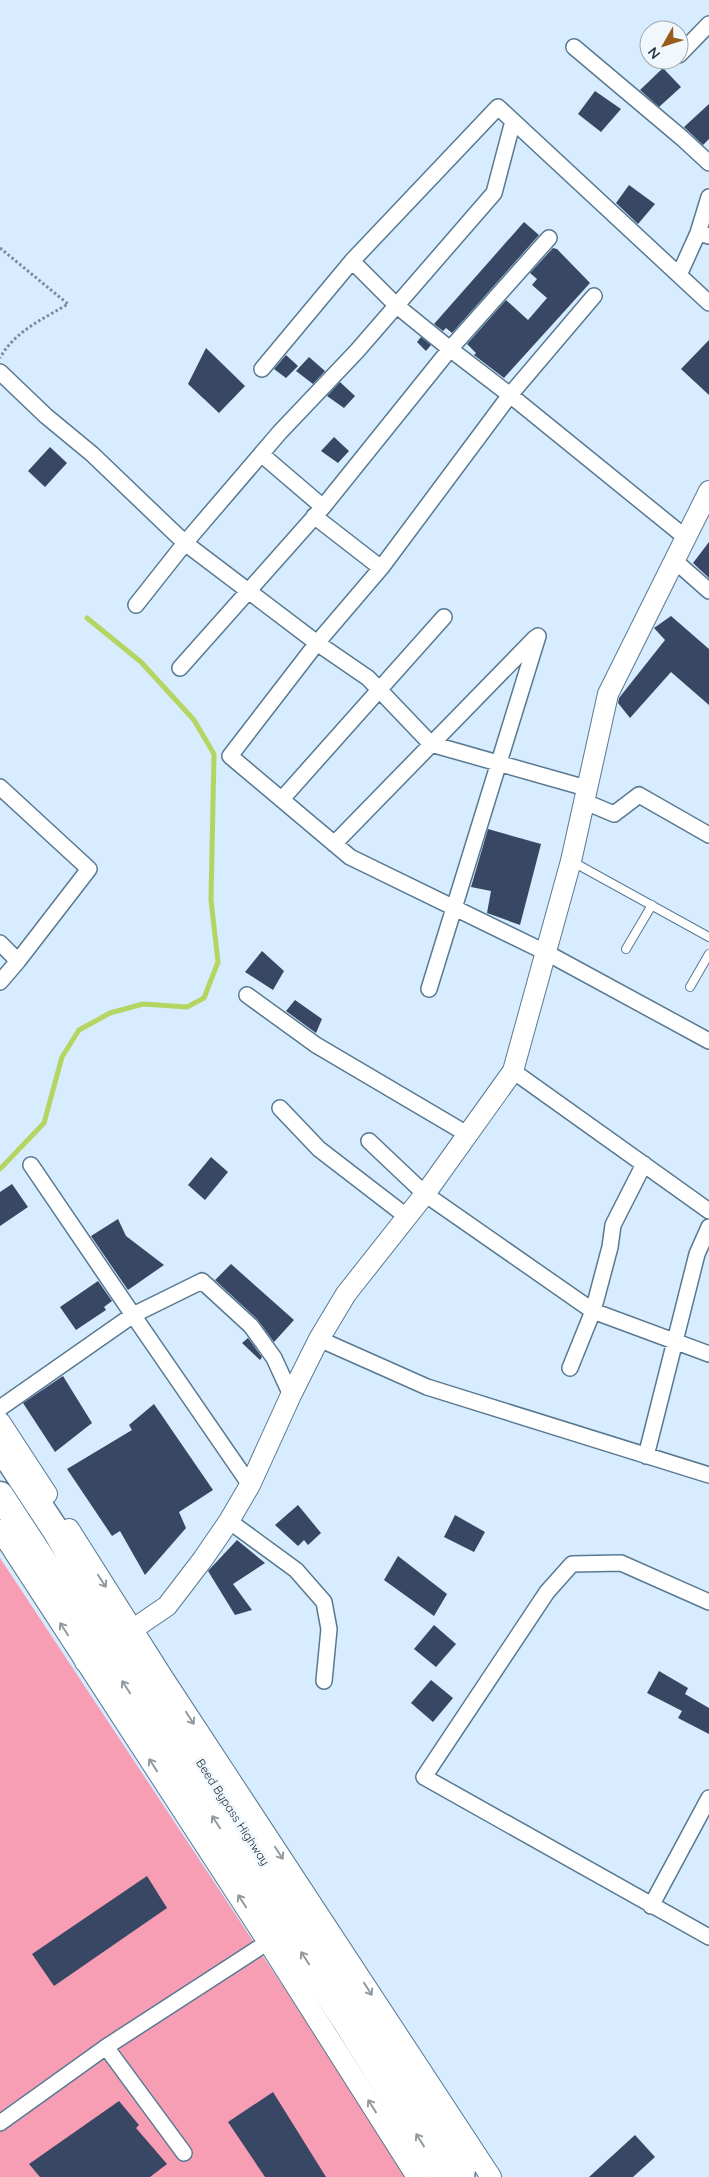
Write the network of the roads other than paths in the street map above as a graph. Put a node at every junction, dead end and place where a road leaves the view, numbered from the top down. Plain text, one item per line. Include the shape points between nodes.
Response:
1 (709, 24) edge
2 (689, 45) edge
3 (574, 47) dead end
4 (513, 121) junction
5 (709, 163) edge
6 (709, 197) edge
7 (704, 235) edge
8 (549, 238) dead end
9 (352, 261) junction
10 (679, 275) junction
11 (594, 296) dead end
12 (709, 303) edge
13 (398, 306) junction
14 (450, 350) junction
15 (262, 369) dead end
16 (0, 372) edge
17 (510, 395) junction
18 (261, 454) junction
19 (709, 491) edge
20 (318, 511) junction
21 (685, 537) junction
22 (185, 542) junction
23 (674, 560) junction
24 (380, 568) junction
25 (247, 590) junction
26 (709, 591) edge
27 (136, 605) dead end
28 (444, 616) dead end
29 (317, 643) junction
30 (180, 668) dead end
31 (379, 690) junction
32 (432, 744) junction
33 (498, 762) junction
34 (0, 787) edge
35 (584, 795) junction
36 (282, 799) junction
37 (709, 834) edge
38 (334, 844) junction
39 (571, 861) junction
40 (652, 905) junction
41 (454, 907) junction
42 (709, 937) edge
43 (0, 943) edge
44 (626, 949) dead end
45 (547, 953) junction
46 (709, 954) edge
47 (18, 960) junction
48 (0, 982) edge
49 (690, 987) dead end
50 (429, 989) dead end
51 (247, 995) dead end
52 (709, 1041) edge
53 (513, 1071) junction
54 (280, 1108) dead end
55 (467, 1134) junction
56 (369, 1141) dead end
57 (644, 1164) junction
58 (31, 1165) dead end
59 (425, 1194) junction
60 (709, 1211) edge
61 (406, 1216) junction
62 (709, 1227) edge
63 (593, 1312) junction
64 (133, 1315) junction
65 (319, 1340) junction
66 (674, 1343) junction
67 (709, 1354) edge
68 (570, 1368) dead end
69 (291, 1395) junction
70 (0, 1408) edge
71 (0, 1422) edge
72 (0, 1446) edge
73 (646, 1456) junction
74 (709, 1475) edge
75 (250, 1485) junction
76 (0, 1495) edge
77 (229, 1521) junction
78 (0, 1530) edge
79 (709, 1602) edge
80 (110, 1645) junction
81 (324, 1681) dead end
82 (708, 1803) edge
83 (651, 1906) junction
84 (709, 1937) edge
85 (268, 1942) junction
86 (106, 2047) junction
87 (0, 2123) edge
88 (184, 2153) dead end
89 (417, 2177) edge
90 (450, 2177) edge
91 (462, 2177) edge
92 (491, 2177) edge

1 - 2 street
3 - 5 street
4 - 9 street via 498,107
4 - 10 street
4 - 13 street via 494,193
6 - 7 street
7 - 10 street
8 - 14 street
9 - 13 street
9 - 15 street
10 - 12 street
11 - 17 street
13 - 14 street
13 - 18 street
14 - 17 street
14 - 20 street
16 - 22 street
17 - 21 street
17 - 24 street
18 - 20 street
18 - 22 street
19 - 21 street
20 - 24 street
20 - 25 street
21 - 23 street
22 - 25 street
22 - 27 street
23 - 26 street
23 - 35 street via 608,694
24 - 29 street
25 - 29 street
25 - 30 street
28 - 31 street
29 - 31 street via 368,678
29 - 36 street via 230,756
31 - 32 street
31 - 36 street
32 - 33 street
32 - 33 street via 538,636
32 - 38 street
33 - 35 street
33 - 41 street
34 - 47 street via 88,869
35 - 37 street via 614,814 639,794
35 - 39 street
36 - 38 street
38 - 41 street via 350,857
39 - 40 lane
39 - 45 street
40 - 42 lane
40 - 44 lane
41 - 45 street
41 - 50 street
43 - 47 street
45 - 52 street
45 - 53 street
46 - 49 lane
47 - 48 street
51 - 55 street via 316,1045
53 - 55 street
53 - 57 street
54 - 61 street via 319,1149
55 - 59 street
56 - 59 street
57 - 60 street
57 - 63 street via 613,1225
58 - 64 street
59 - 61 street
59 - 63 street
61 - 65 street via 346,1294
62 - 66 street via 697,1254
63 - 66 street
63 - 68 street
64 - 69 street via 202,1281 251,1326 274,1358
64 - 70 street
64 - 75 street
65 - 69 street
65 - 73 street via 427,1387
66 - 67 street
66 - 73 street
69 - 75 street
71 -> 80 street
72 - 80 highway, Beed Bypass Highway via 56,1531
73 - 74 street
75 - 77 street
76 - 80 highway, Beed Bypass Highway
77 - 80 street via 167,1606
77 - 81 street via 296,1570 324,1602 329,1629
80 -> 78 street
79 - 83 street via 621,1563 572,1564 548,1592 424,1777
85 -> 80 street
90 -> 80 highway, Beed Bypass Highway via 439,2171
80 - 91 highway, Beed Bypass Highway via 463,2162
80 -> 92 street
82 - 83 street
83 - 84 street
85 - 86 street
89 -> 85 street
86 - 87 street
86 - 88 street

